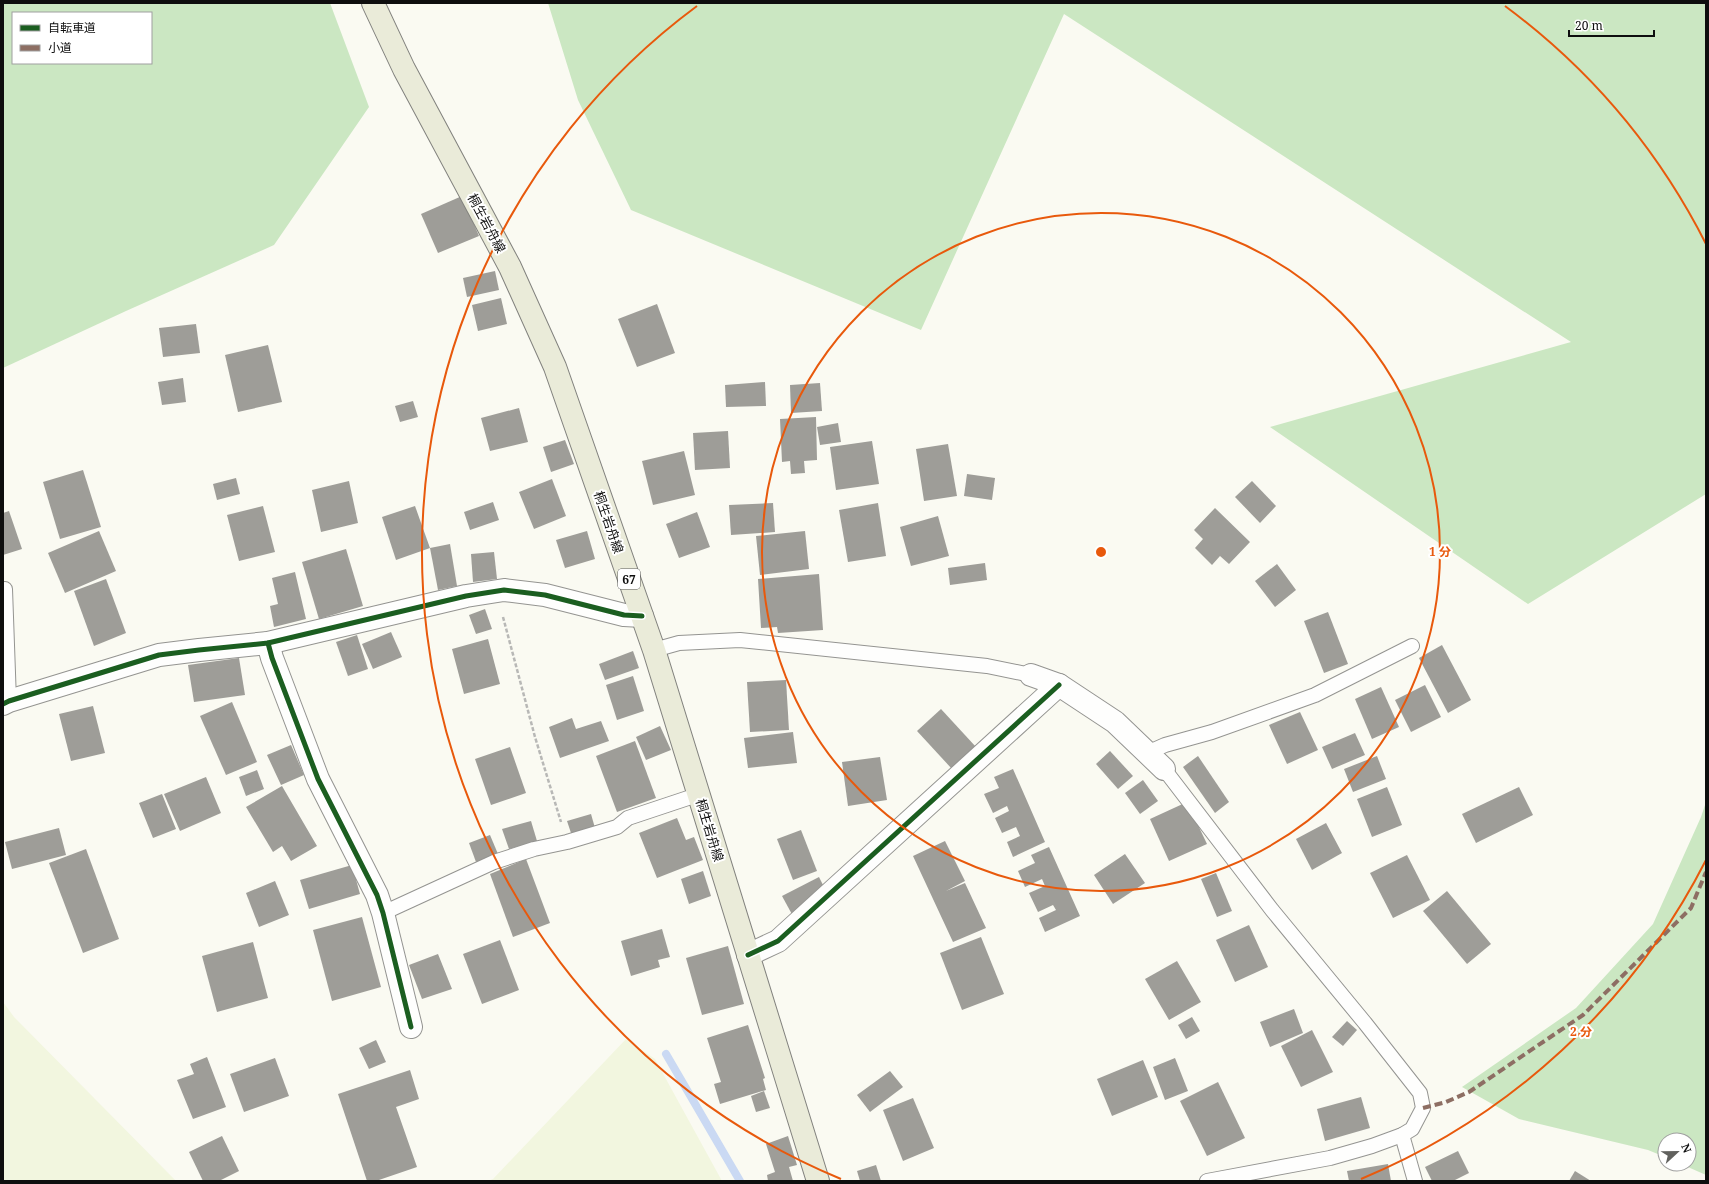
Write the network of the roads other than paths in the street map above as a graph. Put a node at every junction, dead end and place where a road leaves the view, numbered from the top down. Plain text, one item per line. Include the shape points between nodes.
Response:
1 (372, 3) edge
2 (5, 589) dead end
3 (642, 616) junction
4 (268, 643) junction
5 (1412, 646) dead end
6 (654, 650) junction
7 (1031, 675) joint
8 (1059, 686) junction
9 (6, 703) edge
10 (1147, 753) junction
11 (1164, 769) joint
12 (700, 794) junction
13 (383, 913) junction
14 (748, 955) junction
15 (411, 1027) dead end
16 (1402, 1135) junction
17 (818, 1181) edge
18 (1207, 1181) edge
19 (1415, 1181) edge

1 - 3 main road, 桐生岩舟線 / 67 via 404,69 510,267 555,367
2 - 9 lane
3 - 4 street via 624,615 545,595 504,590 466,596
3 - 6 main road, 桐生岩舟線 / 67
4 - 9 street via 160,655
4 - 13 street via 318,779 377,895
5 - 10 lane via 1315,695 1212,732 1165,744
6 - 7 lane via 679,642 740,640 987,666
6 - 12 main road, 桐生岩舟線 / 67
7 - 8 street
8 - 10 street via 1115,722
8 - 14 street via 778,941
10 - 11 street
11 - 16 lane via 1272,910 1420,1093 1423,1108 1412,1129
12 - 13 lane via 628,818 617,827 567,842 534,848 494,862
12 - 14 main road, 桐生岩舟線 / 67
13 - 15 street
14 - 17 main road, 桐生岩舟線 / 67
16 - 18 lane via 1330,1158
16 - 19 lane

